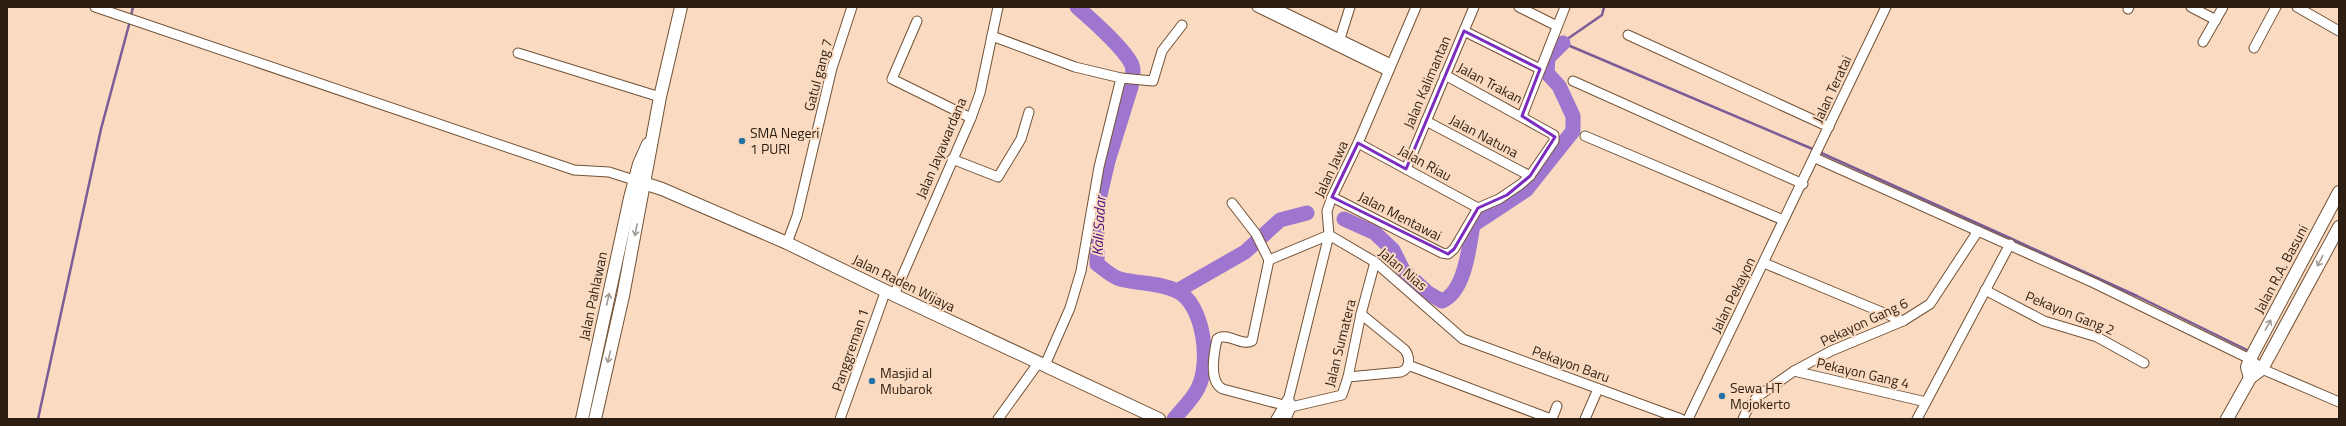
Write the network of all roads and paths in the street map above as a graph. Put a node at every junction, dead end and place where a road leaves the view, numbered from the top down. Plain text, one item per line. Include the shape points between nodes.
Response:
1 (95, 7) edge
2 (681, 7) edge
3 (852, 7) edge
4 (998, 7) edge
5 (1257, 7) edge
6 (1273, 7) edge
7 (1350, 7) edge
8 (1416, 7) edge
9 (1474, 7) edge
10 (1519, 7) edge
11 (1565, 7) edge
12 (1886, 7) edge
13 (2191, 7) edge
14 (2223, 7) edge
15 (2276, 7) edge
16 (2297, 7) edge
17 (110, 11) edge
18 (916, 20) dead end
19 (2216, 20) junction
20 (1182, 25) dead end
21 (1557, 26) junction
22 (1464, 31) junction
23 (2339, 31) edge
24 (1628, 35) dead end
25 (992, 36) junction
26 (1338, 42) junction
27 (2203, 42) dead end
28 (2254, 48) dead end
29 (518, 53) dead end
30 (1390, 67) junction
31 (1540, 69) junction
32 (1445, 75) junction
33 (1122, 79) junction
34 (1573, 81) dead end
35 (660, 97) junction
36 (1029, 112) dead end
37 (1522, 116) junction
38 (971, 118) junction
39 (1426, 121) junction
40 (1830, 127) junction
41 (1585, 136) dead end
42 (1358, 143) junction
43 (1817, 153) junction
44 (952, 159) junction
45 (1406, 169) junction
46 (1530, 176) junction
47 (640, 182) junction
48 (1803, 184) junction
49 (2339, 192) edge
50 (1332, 196) junction
51 (1232, 203) dead end
52 (1478, 208) junction
53 (1783, 220) junction
54 (2339, 227) edge
55 (1978, 231) junction
56 (1329, 236) junction
57 (787, 242) junction
58 (2010, 244) junction
59 (1269, 260) junction
60 (1375, 262) junction
61 (1764, 263) junction
62 (1985, 290) junction
63 (890, 293) junction
64 (1361, 314) junction
65 (1903, 321) junction
66 (1454, 332) joint
67 (2250, 359) junction
68 (2144, 363) dead end
69 (1042, 364) junction
70 (1408, 365) junction
71 (2262, 369) junction
72 (1794, 371) junction
73 (1348, 377) junction
74 (2250, 378) junction
75 (1598, 389) junction
76 (1926, 402) junction
77 (2339, 402) edge
78 (1287, 406) junction
79 (1557, 406) dead end
80 (1152, 417) edge
81 (582, 419) edge
82 (594, 419) edge
83 (840, 419) edge
84 (998, 419) edge
85 (1276, 419) edge
86 (1286, 419) edge
87 (1552, 419) edge
88 (1585, 419) edge
89 (1681, 419) edge
90 (1688, 419) edge
91 (1743, 419) edge
92 (1917, 419) edge
93 (2227, 419) edge

1 - 17 street
2 - 35 main road
3 - 57 street, Gatul gang 7 via 832,68 809,171
4 - 25 street, Jalan Jayawardana
5 - 26 street
6 - 26 street
7 - 26 street
8 - 30 street, Jalan Jawa
9 - 22 street, Jalan Kalimantan
10 - 21 street
11 - 21 street
12 - 40 street, Jalan Teratai
13 - 19 street
14 - 19 street
15 - 28 street
16 - 23 street
17 - 47 street via 574,170 609,172
18 - 38 street via 892,79
19 - 27 street
20 - 33 street via 1162,51 1153,81
21 - 31 street
22 - 31 street
22 - 32 street, Jalan Kalimantan
24 - 40 street
25 - 33 street via 1075,66
25 - 38 street, Jalan Jayawardana via 980,93
26 - 30 street
29 - 35 street
30 - 42 street, Jalan Jawa
31 - 37 street
32 - 37 street, Jalan Trakan
32 - 39 street, Jalan Kalimantan
33 - 69 street via 1099,167 1081,271 1070,308
34 - 48 street
35 - 47 main road
36 - 44 street via 1021,139 998,177
37 - 46 street, Jalan Trakan via 1555,137
38 - 44 street, Jalan Jayawardana
39 - 45 street, Jalan Kalimantan
39 - 46 street, Jalan Natuna
40 - 43 street, Jalan Teratai
41 - 53 street
42 - 45 street, Jalan Riau
42 - 50 street, Jalan Jawa
43 - 48 street, Jalan Teratai
43 - 55 street
44 - 63 street, Jalan Jayawardana
45 - 52 street, Jalan Riau
46 - 52 street via 1507,195
47 - 57 main road, Jalan Raden Wijaya
81 -> 47 main road, Jalan Pahlawan
47 -> 82 main road, Jalan Pahlawan via 623,296
48 - 53 street, Jalan Pekayon
67 -> 49 main road, Jalan R.A. Basuni
50 - 52 street, Jalan Mentawai via 1448,254 1454,249
50 - 56 street, Jalan Jawa via 1327,211
51 - 59 street via 1256,234
53 - 61 street, Jalan Pekayon
54 -> 71 main road
55 - 58 street
55 - 65 street, Pekayon Gang 6 via 1936,297 1930,304
56 - 59 street
56 - 60 street, Jalan Nias
56 - 78 street, Jalan Jawa
57 - 63 main road, Jalan Raden Wijaya
58 - 62 street
58 - 67 street
59 - 78 street via 1253,339 1248,343 1218,337 1214,382 1223,389
60 - 64 street, Jalan Sumatera
60 - 66 street, Jalan Nias
61 - 65 street
61 - 90 street, Jalan Pekayon
62 - 68 street, Pekayon Gang 2 via 2044,321 2105,341
62 - 76 street
63 - 69 main road, Jalan Raden Wijaya
63 - 83 street, Panggreman 1
64 - 70 street via 1405,350 1409,357
64 - 73 street, Jalan Sumatera
65 - 72 street, Pekayon Gang 6 via 1831,351
66 - 75 street, Pekayon Baru via 1474,344
67 - 71 street
67 - 74 main road via 2247,367
69 - 80 main road, Jalan Raden Wijaya
69 - 84 street
70 - 73 street via 1401,372
70 - 87 street
71 - 74 main road
71 - 77 street
72 - 76 street, Pekayon Gang 4
72 - 91 street, Pekayon Gang 6 via 1757,397
73 - 78 street, Jalan Sumatera via 1345,391 1340,396
74 - 93 main road
75 - 88 street
75 - 89 street, Pekayon Baru
76 - 92 street
78 - 85 street, Jalan Jawa
78 - 86 street, Jalan Jawa
79 - 87 street

